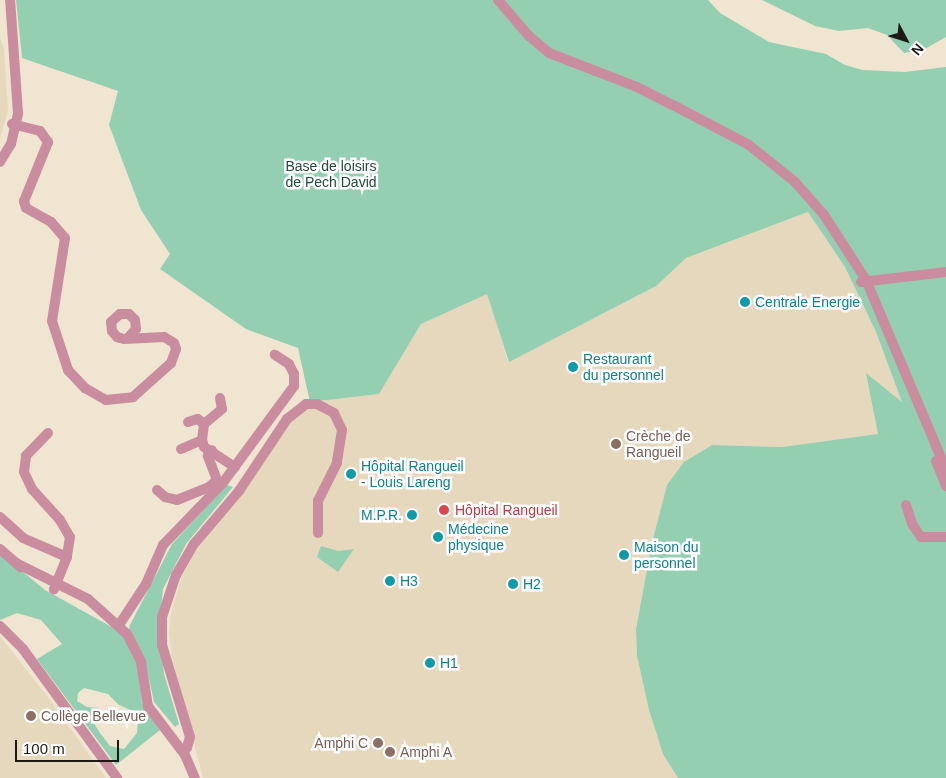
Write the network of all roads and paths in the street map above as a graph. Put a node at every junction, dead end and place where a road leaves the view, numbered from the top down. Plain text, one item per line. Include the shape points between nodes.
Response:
1 (3, 0) edge
2 (10, 0) edge
3 (498, 0) edge
4 (14, 124) junction
5 (0, 156) edge
6 (0, 162) edge
7 (946, 272) edge
8 (863, 281) junction
9 (136, 324) junction
10 (150, 335) junction
11 (128, 338) junction
12 (275, 355) dead end
13 (220, 398) dead end
14 (188, 422) dead end
15 (204, 424) junction
16 (48, 433) dead end
17 (202, 440) junction
18 (181, 449) dead end
19 (212, 450) junction
20 (235, 467) junction
21 (946, 469) edge
22 (946, 486) edge
23 (157, 490) dead end
24 (906, 506) dead end
25 (0, 517) edge
26 (318, 533) dead end
27 (946, 537) edge
28 (0, 549) edge
29 (67, 557) junction
30 (55, 587) junction
31 (119, 625) junction
32 (0, 626) edge
33 (181, 746) junction
34 (117, 778) edge
35 (195, 778) edge
36 (200, 778) edge

1 - 4 street
2 - 4 street via 18,101
3 - 8 street via 529,36 549,53 652,93 760,152 810,199 844,244
4 - 5 street
4 - 6 street
4 - 10 street via 40,131 48,142 24,201 26,208 51,222 65,238 52,321 68,370 85,388 106,400 133,397 175,357 176,349 171,339
7 - 8 street
8 - 21 street
8 - 22 street
9 - 10 street
9 - 11 street
9 - 11 street via 124,313 113,319 111,327 114,334
10 - 11 street
12 - 20 street via 289,364 294,374 294,386
13 - 15 street via 222,409
14 - 15 street via 198,419
15 - 17 street
16 - 29 street via 26,456 24,472 32,489 67,530 70,546
17 - 18 street
17 - 19 street via 204,446
19 - 20 street
19 - 23 street via 208,456 217,480 209,487 177,500 165,497
20 - 31 street via 163,545 146,584
24 - 27 street via 921,537
25 - 29 street via 23,538
26 - 33 street via 318,501 336,463 342,430 334,413 316,404 306,404 287,420 238,491 194,544 176,574 162,617 162,645 190,737
28 - 30 street
29 - 30 street
30 - 31 street via 99,608
31 - 33 street via 138,654 152,713
32 - 34 street via 23,649
33 - 35 street
33 - 36 street

